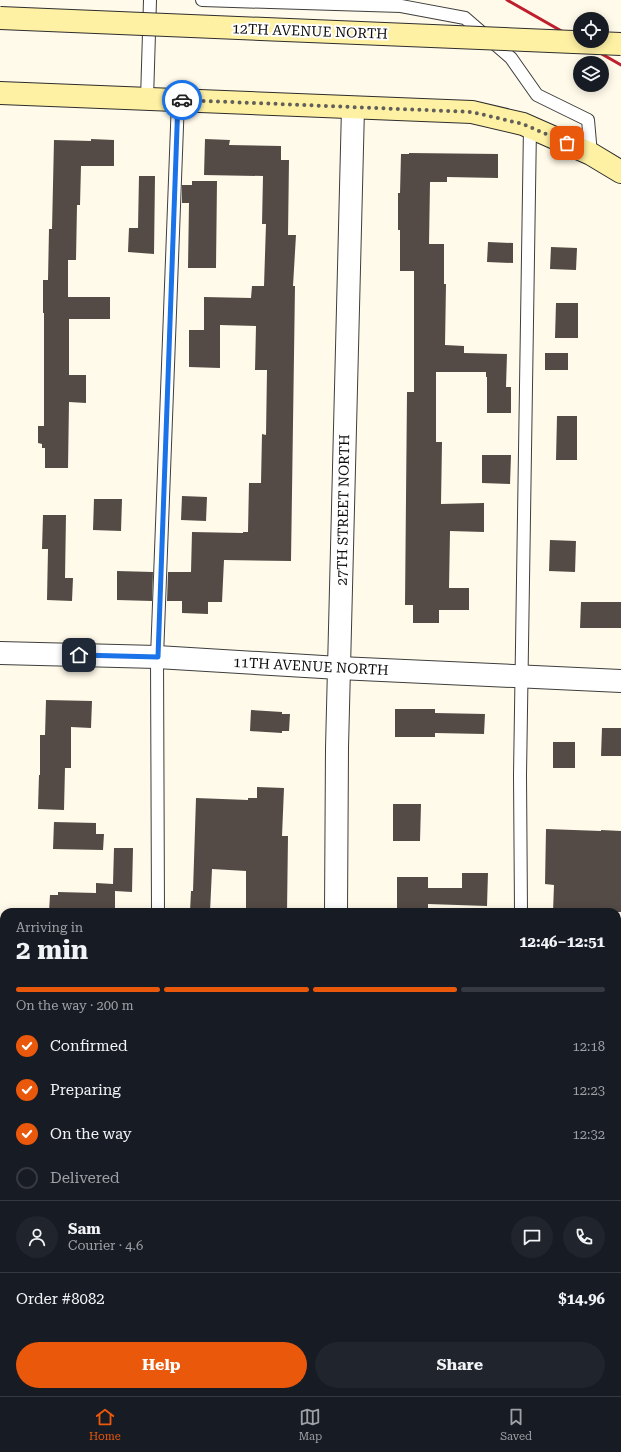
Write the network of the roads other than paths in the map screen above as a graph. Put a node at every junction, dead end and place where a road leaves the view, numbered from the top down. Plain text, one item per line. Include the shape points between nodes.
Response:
1 (150, 0) edge
2 (202, 0) edge
3 (0, 18) edge
4 (621, 44) edge
5 (0, 93) edge
6 (147, 99) junction
7 (178, 100) junction
8 (353, 108) junction
9 (530, 127) junction
10 (591, 154) junction
11 (621, 172) edge
12 (0, 653) edge
13 (158, 657) junction
14 (339, 668) junction
15 (522, 676) junction
16 (621, 681) edge
17 (158, 908) edge
18 (336, 908) edge
19 (521, 908) edge

1 - 6 lane
2 - 10 lane via 400,6 465,18 511,58 537,95 588,120
3 - 4 street, 12TH AVENUE NORTH, bridge
5 - 6 street
6 - 7 street
7 - 8 street
7 - 13 lane
8 - 9 street via 472,112
8 - 14 street, 27TH STREET NORTH
9 - 10 street
9 - 15 lane
10 - 11 street
12 - 13 street, 11TH AVENUE NORTH
13 - 14 street, 11TH AVENUE NORTH
13 - 17 lane
14 - 15 street, 11TH AVENUE NORTH
14 - 18 street, 27TH STREET NORTH
15 - 16 street, 11TH AVENUE NORTH
15 - 19 lane

